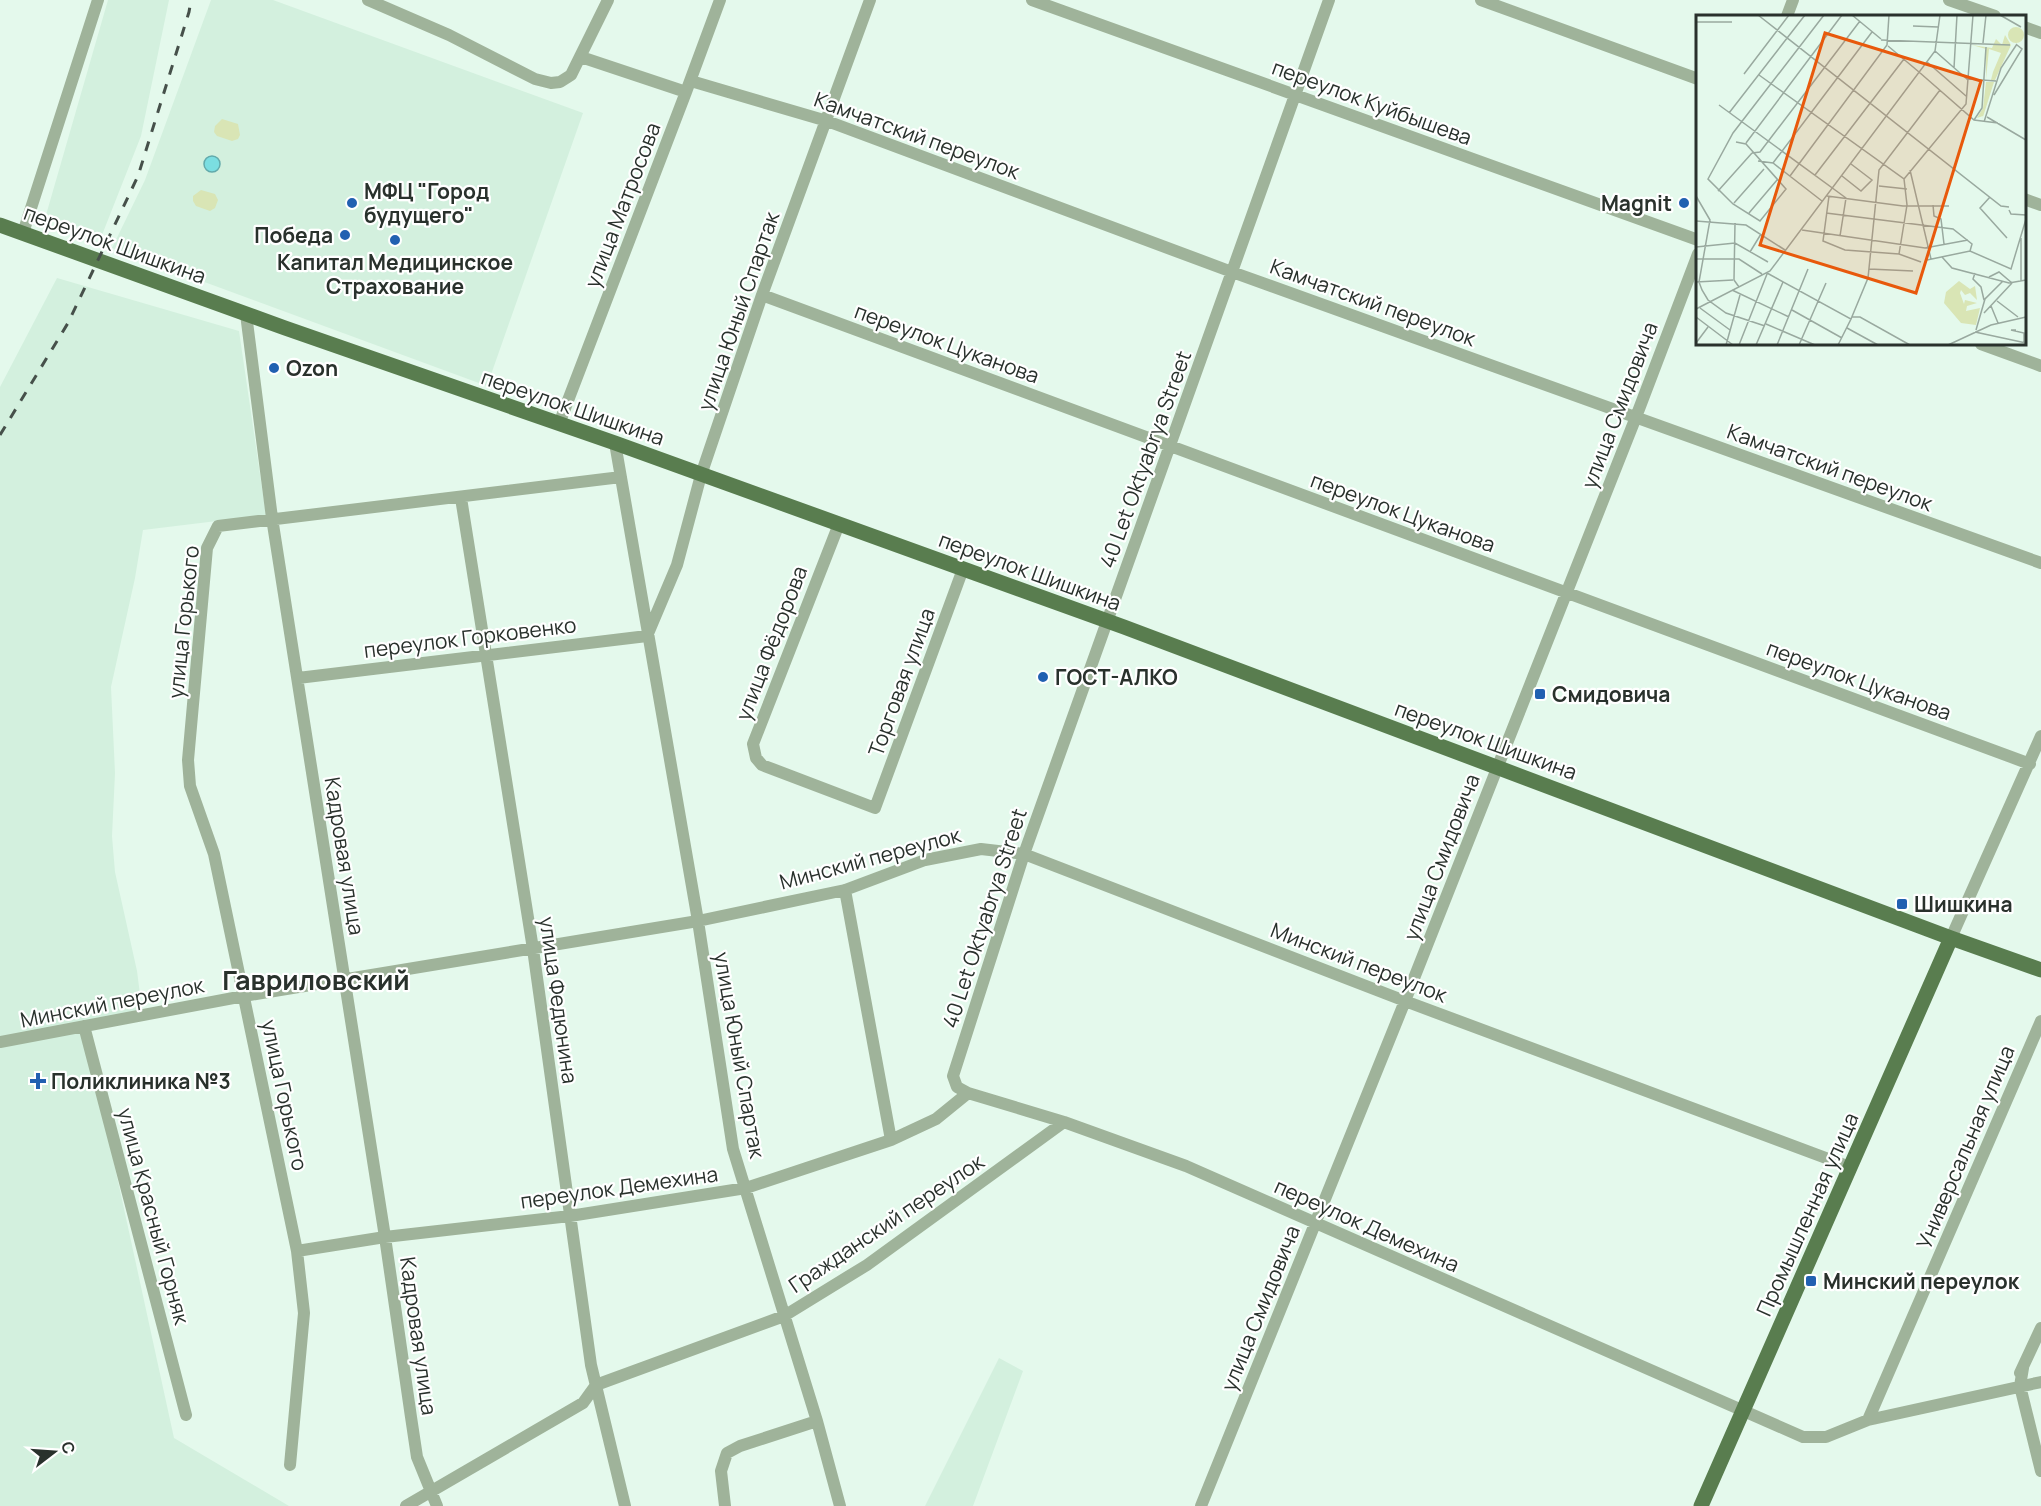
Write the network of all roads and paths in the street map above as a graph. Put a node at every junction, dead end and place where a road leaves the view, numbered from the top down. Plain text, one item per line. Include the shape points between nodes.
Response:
1 (98, 0) edge
2 (368, 0) edge
3 (608, 0) edge
4 (720, 0) edge
5 (870, 0) edge
6 (1032, 0) edge
7 (1329, 0) edge
8 (1481, 0) edge
9 (1792, 0) edge
10 (1949, 0) edge
11 (1787, 15) edge
12 (1992, 15) edge
13 (2026, 27) edge
14 (2041, 33) edge
15 (581, 57) junction
16 (1696, 78) edge
17 (688, 87) junction
18 (1295, 95) junction
19 (827, 121) junction
20 (2026, 199) edge
21 (2041, 205) edge
22 (0, 225) edge
23 (23, 233) junction
24 (1696, 239) edge
25 (1696, 259) edge
26 (1232, 272) junction
27 (762, 296) junction
28 (246, 314) junction
29 (1984, 345) edge
30 (2041, 366) edge
31 (1636, 417) junction
32 (559, 424) junction
33 (615, 443) junction
34 (1170, 446) junction
35 (701, 475) junction
36 (621, 477) junction
37 (461, 498) junction
38 (272, 518) junction
39 (839, 524) junction
40 (2041, 563) edge
41 (963, 569) junction
42 (1566, 593) junction
43 (1108, 621) junction
44 (647, 636) junction
45 (485, 655) junction
46 (298, 678) junction
47 (2041, 736) edge
48 (2030, 764) junction
49 (1497, 766) junction
50 (875, 808) joint
51 (1024, 854) junction
52 (845, 890) junction
53 (698, 921) junction
54 (1951, 938) junction
55 (533, 949) junction
56 (2041, 970) edge
57 (344, 979) junction
58 (244, 996) junction
59 (1405, 1001) junction
60 (2041, 1022) edge
61 (84, 1026) junction
62 (0, 1042) edge
63 (968, 1093) junction
64 (1064, 1122) junction
65 (891, 1140) junction
66 (1850, 1167) junction
67 (746, 1188) junction
68 (570, 1216) junction
69 (1315, 1224) junction
70 (385, 1237) junction
71 (297, 1251) junction
72 (784, 1316) junction
73 (2041, 1328) edge
74 (2041, 1382) edge
75 (596, 1385) junction
76 (2016, 1388) junction
77 (1744, 1411) junction
78 (186, 1415) dead end
79 (1868, 1420) junction
80 (817, 1421) junction
81 (290, 1465) dead end
82 (2041, 1471) edge
83 (429, 1491) junction
84 (406, 1506) edge
85 (436, 1506) edge
86 (625, 1506) edge
87 (725, 1506) edge
88 (840, 1506) edge
89 (1202, 1506) edge
90 (1701, 1506) edge

1 - 23 street
2 - 15 street via 535,79 560,82 571,75
3 - 15 street
4 - 17 street, улица Матросова
5 - 19 street, улица Юный Спартак
6 - 18 street, переулок Куйбышева
7 - 18 street, 40 Let Oktyabrya Street
8 - 16 street
9 - 11 street
10 - 12 street
13 - 14 street
15 - 17 street, Камчатский переулок
17 - 19 street, Камчатский переулок
17 - 32 street, улица Матросова
18 - 24 street, переулок Куйбышева
18 - 26 street, 40 Let Oktyabrya Street
19 - 26 street, Камчатский переулок
19 - 27 street, улица Юный Спартак
20 - 21 street
22 - 23 main road, переулок Шишкина
23 - 28 main road, переулок Шишкина
25 - 31 street, улица Смидовича
26 - 31 street, Камчатский переулок
26 - 34 street, 40 Let Oktyabrya Street
27 - 34 street, переулок Цуканова
27 - 35 street, улица Юный Спартак
28 - 32 main road, переулок Шишкина
28 - 38 street, Кадровая улица
29 - 30 street
31 - 40 street, Камчатский переулок
31 - 42 street, улица Смидовича
32 - 33 main road, переулок Шишкина
33 - 35 main road, переулок Шишкина
33 - 36 street, улица Юный Спартак
34 - 42 street, переулок Цуканова
34 - 43 street, 40 Let Oktyabrya Street
35 - 39 main road, переулок Шишкина
35 - 44 street, улица Юный Спартак via 676,565
36 - 37 street
36 - 44 street, улица Юный Спартак
37 - 38 street
37 - 45 street, улица Федюнина
38 - 46 street, Кадровая улица
38 - 58 street, улица Горького via 218,526 207,548 188,760 190,786 214,854
39 - 41 main road, переулок Шишкина
39 - 50 street, улица Фёдорова via 753,744 762,765
41 - 43 main road, переулок Шишкина
41 - 50 street, Торговая улица
42 - 48 street, переулок Цуканова
42 - 49 street, улица Смидовича
43 - 49 main road, переулок Шишкина
43 - 51 street, 40 Let Oktyabrya Street
44 - 45 street, переулок Горковенко
44 - 53 street, улица Юный Спартак
45 - 46 street, переулок Горковенко
45 - 55 street, улица Федюнина
46 - 57 street, Кадровая улица
47 - 48 street
48 - 54 street
49 - 54 main road, переулок Шишкина
49 - 59 street, улица Смидовича
51 - 52 street, Минский переулок via 981,849 936,858
51 - 59 street, Минский переулок
51 - 63 street, 40 Let Oktyabrya Street via 953,1076 957,1087
52 - 53 street, Минский переулок
52 - 65 street
53 - 55 street, Минский переулок
53 - 67 street, улица Юный Спартак via 733,1149
54 - 56 main road, переулок Шишкина
54 - 66 main road, Промышленная улица
55 - 57 street, Минский переулок
55 - 68 street, улица Федюнина
57 - 58 street, Минский переулок
57 - 70 street, Кадровая улица
58 - 61 street, Минский переулок
58 - 71 street, улица Горького
59 - 66 street, Минский переулок
59 - 69 street, улица Смидовича
60 - 79 street, Универсальная улица
61 - 62 street, Минский переулок
61 - 78 street, улица Красный Горняк
63 - 64 street, переулок Демехина
63 - 65 street, переулок Демехина via 936,1119
64 - 69 street, переулок Демехина via 1186,1166
64 - 72 street, Гражданский переулок via 867,1265
65 - 67 street, переулок Демехина
66 - 77 main road, Промышленная улица
67 - 68 street, переулок Демехина
67 - 72 street, улица Юный Спартак
68 - 70 street, переулок Демехина
68 - 75 street, улица Федюнина
69 - 77 street, переулок Демехина
69 - 89 street, улица Смидовича
70 - 71 street, переулок Демехина
70 - 83 street, Кадровая улица via 417,1458
71 - 81 street, улица Горького via 304,1313
72 - 75 street, Гражданский переулок
72 - 80 street, улица Юный Спартак
73 - 76 street
74 - 76 street
75 - 83 street, Гражданский переулок via 583,1403
75 - 86 street, улица Федюнина
76 - 79 street
76 - 82 street
77 - 79 street via 1803,1437 1826,1437
77 - 90 main road, Промышленная улица
80 - 87 street via 727,1453 721,1471
80 - 88 street, улица Юный Спартак
83 - 84 street, Гражданский переулок
83 - 85 street, Кадровая улица

